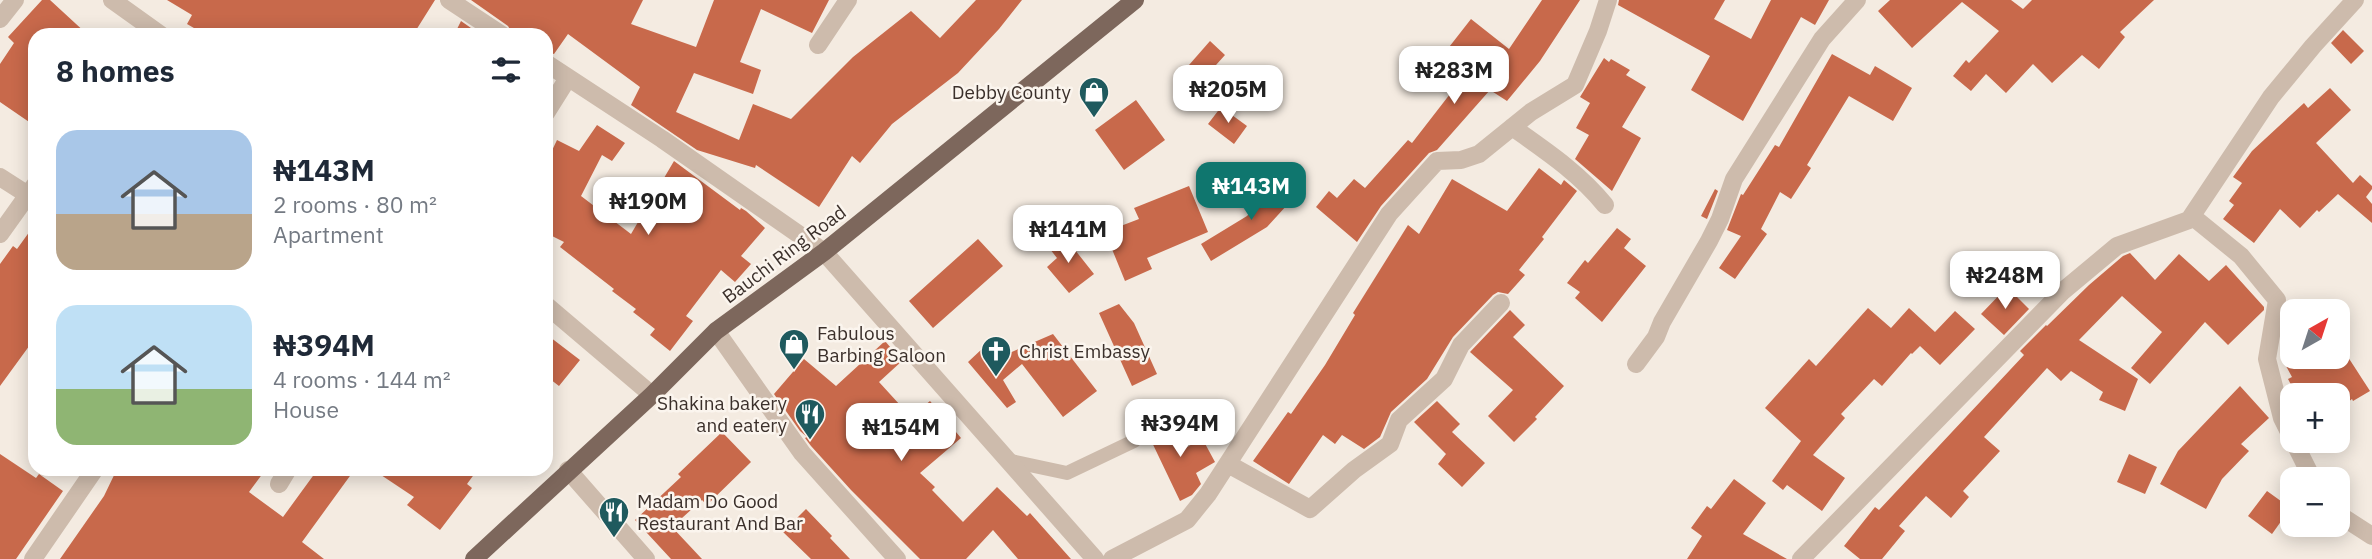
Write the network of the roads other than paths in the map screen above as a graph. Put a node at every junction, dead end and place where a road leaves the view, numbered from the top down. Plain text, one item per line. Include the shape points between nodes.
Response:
1 (15, 0) edge
2 (112, 0) edge
3 (449, 0) edge
4 (848, 0) edge
5 (1135, 0) edge
6 (1608, 0) edge
7 (1857, 0) edge
8 (2356, 0) edge
9 (0, 19) edge
10 (146, 28) edge
11 (491, 28) edge
12 (818, 45) dead end
13 (553, 68) edge
14 (568, 78) junction
15 (553, 102) edge
16 (1512, 127) junction
17 (0, 177) edge
18 (28, 189) edge
19 (28, 194) edge
20 (1605, 205) dead end
21 (2189, 220) junction
22 (0, 234) edge
23 (824, 251) junction
24 (1501, 303) dead end
25 (553, 310) edge
26 (716, 331) junction
27 (1636, 364) dead end
28 (652, 395) junction
29 (1134, 441) dead end
30 (1011, 461) junction
31 (1228, 464) junction
32 (2306, 467) edge
33 (568, 470) junction
34 (90, 476) edge
35 (2350, 522) edge
36 (2372, 536) edge
37 (33, 559) edge
38 (474, 559) edge
39 (646, 559) edge
40 (897, 559) edge
41 (1095, 559) edge
42 (1112, 559) edge
43 (1801, 559) edge

1 - 9 street
2 - 10 street
3 - 11 street
4 - 12 street
5 - 23 main road, Bauchi Ring Road
6 - 16 street via 1575,85
7 - 27 street via 1822,39 1734,179 1709,241
8 - 21 street via 2271,97
13 - 14 street
14 - 15 street
14 - 23 street
16 - 20 street via 1562,162
16 - 31 street via 1479,154 1437,161 1390,214
17 - 18 street
19 - 22 street
21 - 32 street via 2193,217 2241,256 2277,300 2267,359 2282,418
21 - 43 street via 2117,246 2063,291
23 - 26 main road, Bauchi Ring Road
23 - 30 street
24 - 31 street via 1461,345 1444,379 1399,420 1390,444 1310,509
25 - 28 street
26 - 28 main road, Bauchi Ring Road
26 - 40 street via 802,453
28 - 33 main road, Bauchi Ring Road
29 - 30 lane via 1067,473
30 - 41 street
31 - 42 street via 1187,520
33 - 38 main road, Bauchi Ring Road
33 - 39 street
34 - 37 street
35 - 36 street

